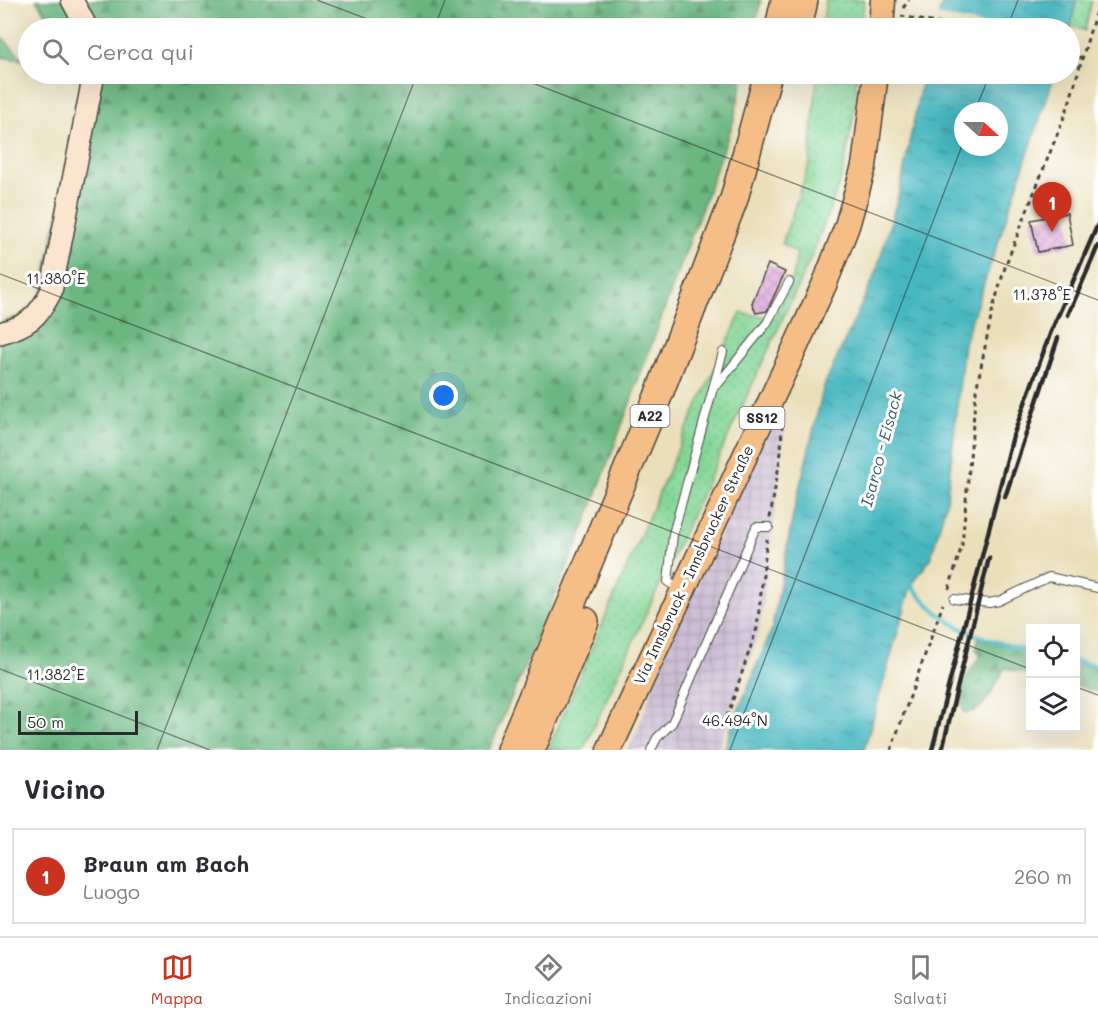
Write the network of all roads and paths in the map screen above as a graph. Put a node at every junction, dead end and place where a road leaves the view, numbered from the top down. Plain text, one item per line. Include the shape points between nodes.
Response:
1 (72, 0) edge
2 (785, 0) edge
3 (804, 0) edge
4 (1098, 4) edge
5 (892, 8) edge
6 (82, 18) edge
7 (781, 18) edge
8 (800, 18) edge
9 (918, 18) edge
10 (1080, 57) edge
11 (1084, 58) junction
12 (1080, 70) edge
13 (92, 84) edge
14 (765, 84) edge
15 (784, 84) edge
16 (875, 84) edge
17 (1076, 84) edge
18 (789, 282) dead end
19 (0, 333) edge
20 (723, 352) dead end
21 (715, 388) junction
22 (783, 416) dead end
23 (769, 527) junction
24 (1098, 588) edge
25 (681, 590) junction
26 (954, 599) dead end
27 (727, 717) dead end
28 (510, 750) edge
29 (531, 750) edge
30 (609, 750) edge
31 (651, 750) edge
32 (891, 750) edge

1 - 6 street
2 - 7 highway
3 - 8 highway
4 - 11 path
5 - 9 path
10 - 11 path
11 - 12 path
13 - 19 street via 51,292 40,314
14 - 28 highway, A22 via 730,210 657,399
15 - 29 highway, A22 via 753,201 674,406
16 - 25 main road, Via Innsbruck - Innsbrucker Straße / SS12 via 864,166 847,226 825,283
17 - 32 path via 1006,264 993,308 976,391 958,563
18 - 21 lane via 766,323
20 - 21 lane
21 - 25 lane via 673,534 668,582
22 - 23 path
23 - 27 path via 757,628
23 - 31 lane via 756,527 672,723
24 - 26 lane via 1049,577 999,601
25 - 30 main road, Via Innsbruck - Innsbrucker Straße / SS12

